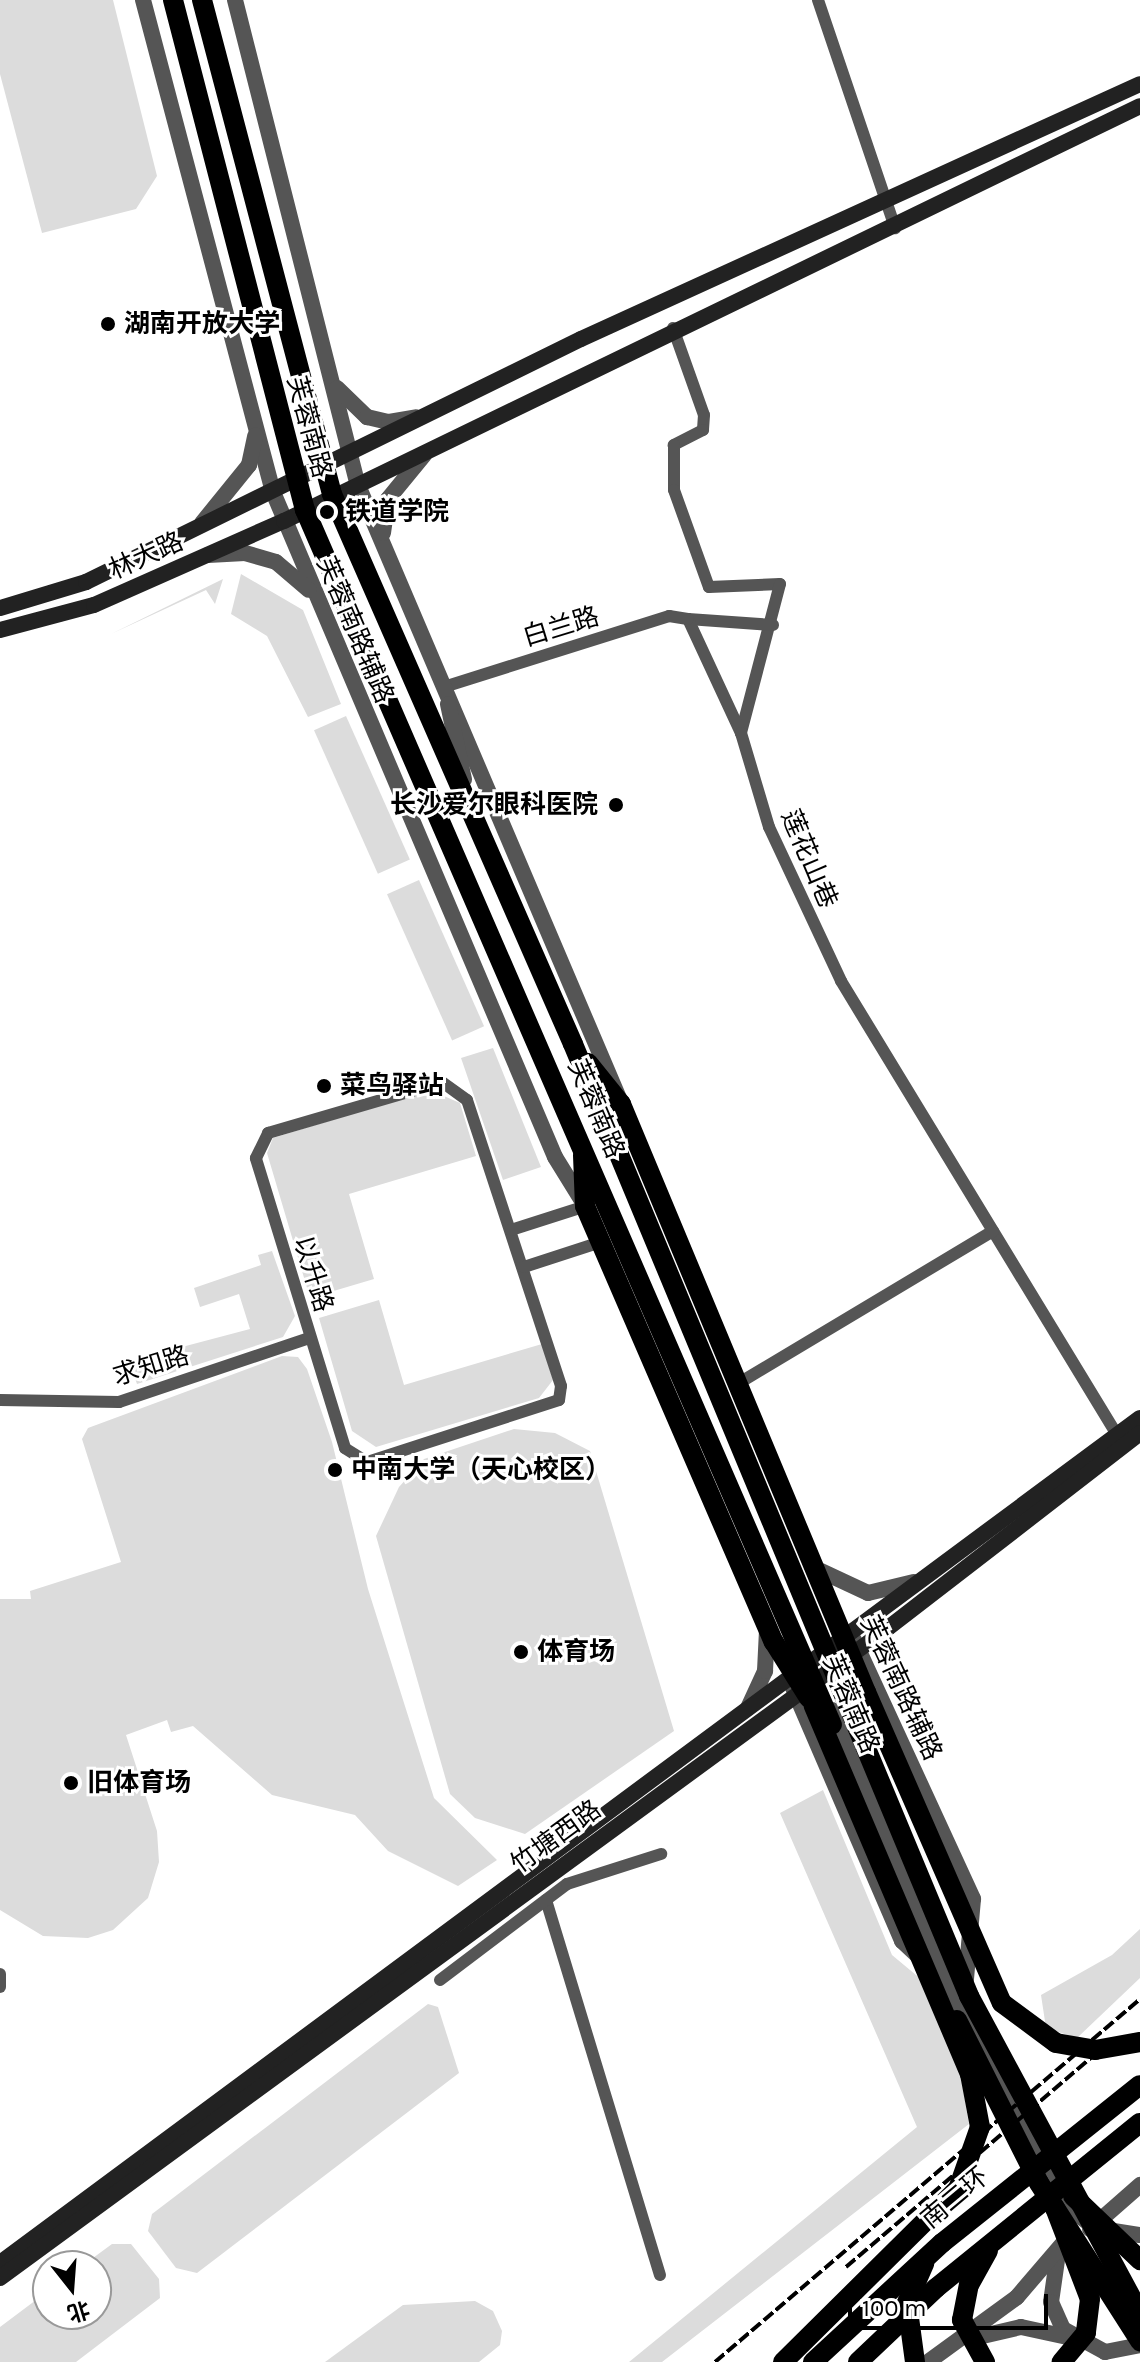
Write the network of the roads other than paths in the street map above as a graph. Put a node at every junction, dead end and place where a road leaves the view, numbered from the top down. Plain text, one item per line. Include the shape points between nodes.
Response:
1 (143, 0) edge
2 (173, 0) edge
3 (202, 0) edge
4 (235, 0) edge
5 (818, 0) edge
6 (1140, 84) edge
7 (1140, 106) edge
8 (888, 198) junction
9 (895, 228) junction
10 (673, 328) junction
11 (330, 374) junction
12 (422, 416) junction
13 (256, 434) junction
14 (430, 449) junction
15 (348, 450) junction
16 (321, 464) junction
17 (295, 479) junction
18 (357, 483) junction
19 (273, 492) junction
20 (332, 494) junction
21 (305, 510) junction
22 (284, 521) junction
23 (194, 530) junction
24 (387, 550) junction
25 (206, 556) junction
26 (313, 594) junction
27 (0, 608) edge
28 (688, 619) junction
29 (773, 625) junction
30 (0, 630) edge
31 (444, 678) junction
32 (741, 733) junction
33 (471, 812) junction
34 (573, 1044) junction
35 (621, 1104) junction
36 (582, 1143) junction
37 (607, 1199) junction
38 (585, 1206) junction
39 (511, 1230) junction
40 (993, 1231) junction
41 (623, 1235) junction
42 (601, 1242) junction
43 (524, 1267) junction
44 (309, 1338) junction
45 (739, 1383) junction
46 (0, 1400) edge
47 (1140, 1418) edge
48 (1140, 1433) edge
49 (1117, 1435) junction
50 (821, 1571) junction
51 (919, 1580) junction
52 (762, 1613) junction
53 (850, 1648) junction
54 (801, 1688) junction
55 (748, 1708) junction
56 (661, 1854) dead end
57 (546, 1900) junction
58 (440, 1980) dead end
59 (948, 1984) junction
60 (963, 1999) junction
61 (1140, 2042) edge
62 (998, 2083) junction
63 (1140, 2085) edge
64 (1140, 2123) edge
65 (1140, 2139) edge
66 (1098, 2156) junction
67 (1140, 2185) edge
68 (1066, 2207) junction
69 (1094, 2230) junction
70 (1005, 2231) junction
71 (1140, 2235) edge
72 (942, 2243) junction
73 (1067, 2247) junction
74 (1140, 2260) edge
75 (0, 2263) edge
76 (660, 2275) dead end
77 (0, 2278) edge
78 (1140, 2313) edge
79 (1080, 2343) junction
80 (1140, 2343) edge
81 (783, 2362) edge
82 (813, 2362) edge
83 (858, 2362) edge
84 (915, 2362) edge
85 (928, 2362) edge
86 (940, 2362) edge
87 (985, 2362) edge
88 (1062, 2362) edge
89 (1102, 2362) edge

1 - 13 street, 芙蓉南路辅路
2 - 17 main road, 芙蓉南路
3 - 16 main road, 芙蓉南路
4 - 11 street
5 - 8 street
6 - 8 main road
7 - 9 main road, 林大路
8 - 9 street
8 - 12 main road
9 - 10 main road, 林大路
10 - 14 main road, 林大路
10 - 29 street via 704,415 703,430 674,445 674,490 709,587 780,584
11 - 12 street via 345,401 367,417 389,422
11 - 15 street
12 - 15 main road
13 - 19 street, 芙蓉南路辅路
13 - 23 street via 249,465 228,498
14 - 18 main road, 林大路
14 - 24 street via 388,499 381,522
15 - 16 main road
15 - 18 street
16 - 17 main road
16 - 20 main road, 芙蓉南路
17 - 19 main road
17 - 21 main road, 芙蓉南路
18 - 20 main road, 林大路
18 - 24 street
19 - 22 street, 芙蓉南路辅路
19 - 23 main road
20 - 21 main road, 林大路
20 - 33 main road, 芙蓉南路
21 - 22 main road, 林大路
21 - 36 main road, 芙蓉南路
22 - 25 main road, 林大路
22 - 26 street, 芙蓉南路辅路
23 - 27 main road via 49,597
24 - 31 street
25 - 26 street via 245,553 276,562
25 - 30 main road, 林大路 via 94,605
26 - 38 street, 芙蓉南路辅路 via 555,1157
28 - 29 street, 白兰路
28 - 31 street, 白兰路 via 669,616
28 - 32 street, 莲花山巷
29 - 32 street
31 - 33 street
31 - 35 street
32 - 40 street, 莲花山巷 via 769,827 815,932
33 - 34 main road, 芙蓉南路
34 - 35 main road
34 - 68 main road, 芙蓉南路 via 963,1982
35 - 45 main road
36 - 37 main road, 芙蓉南路
36 - 38 main road
37 - 38 street
37 - 41 main road, 芙蓉南路
38 - 39 street
38 - 42 main road
39 - 43 street, 以升路
39 - 44 street, 以升路 via 467,1100 456,1087 442,1082 268,1133 256,1158
40 - 45 street
40 - 49 street, 莲花山巷
41 - 42 street
41 - 68 main road, 芙蓉南路 via 932,1964
42 - 43 street
42 - 52 main road
43 - 44 street, 以升路 via 561,1386 548,1409 367,1462 354,1458
44 - 46 street, 求知路 via 119,1402
45 - 50 main road
47 - 49 main road, 竹塘西路
48 - 53 main road, 竹塘西路 via 888,1628
49 - 51 main road, 竹塘西路
50 - 51 street via 868,1593
50 - 53 main road
51 - 53 main road, 竹塘西路
52 - 54 main road
52 - 55 street via 767,1658
53 - 54 main road, 竹塘西路
53 - 54 main road, 竹塘西路
53 - 60 street, 芙蓉南路辅路 via 843,1713
53 - 60 street, 芙蓉南路辅路 via 973,1899
53 - 61 main road via 1002,2003 1056,2043 1095,2050
54 - 55 main road, 竹塘西路
54 - 59 street, 芙蓉南路辅路 via 835,1717
54 - 59 street, 芙蓉南路辅路 via 902,1941
54 - 77 main road, 竹塘西路
54 - 81 main road via 970,2074 980,2127 958,2189
55 - 75 main road, 竹塘西路
56 - 57 street via 567,1884
57 - 58 street
57 - 76 street
59 - 62 street, 芙蓉南路辅路
60 - 62 street, 芙蓉南路辅路
62 - 68 street, 芙蓉南路辅路
63 - 72 main road, 南二环
64 - 66 main road
65 - 66 main road
66 - 70 main road
67 - 69 street
68 - 69 street, 芙蓉南路辅路
68 - 73 street, 芙蓉南路辅路
68 - 74 main road
68 - 78 main road
68 - 80 main road
68 - 88 main road via 1090,2299 1086,2333
69 - 71 street
69 - 73 street
70 - 83 main road
70 - 87 main road via 963,2305 968,2341
72 - 82 main road, 南二环
72 - 84 main road via 907,2303
73 - 79 street via 1052,2273 1051,2302
73 - 85 street via 1017,2297
79 - 80 street via 1105,2352
79 - 86 street via 1005,2328
79 - 89 street

